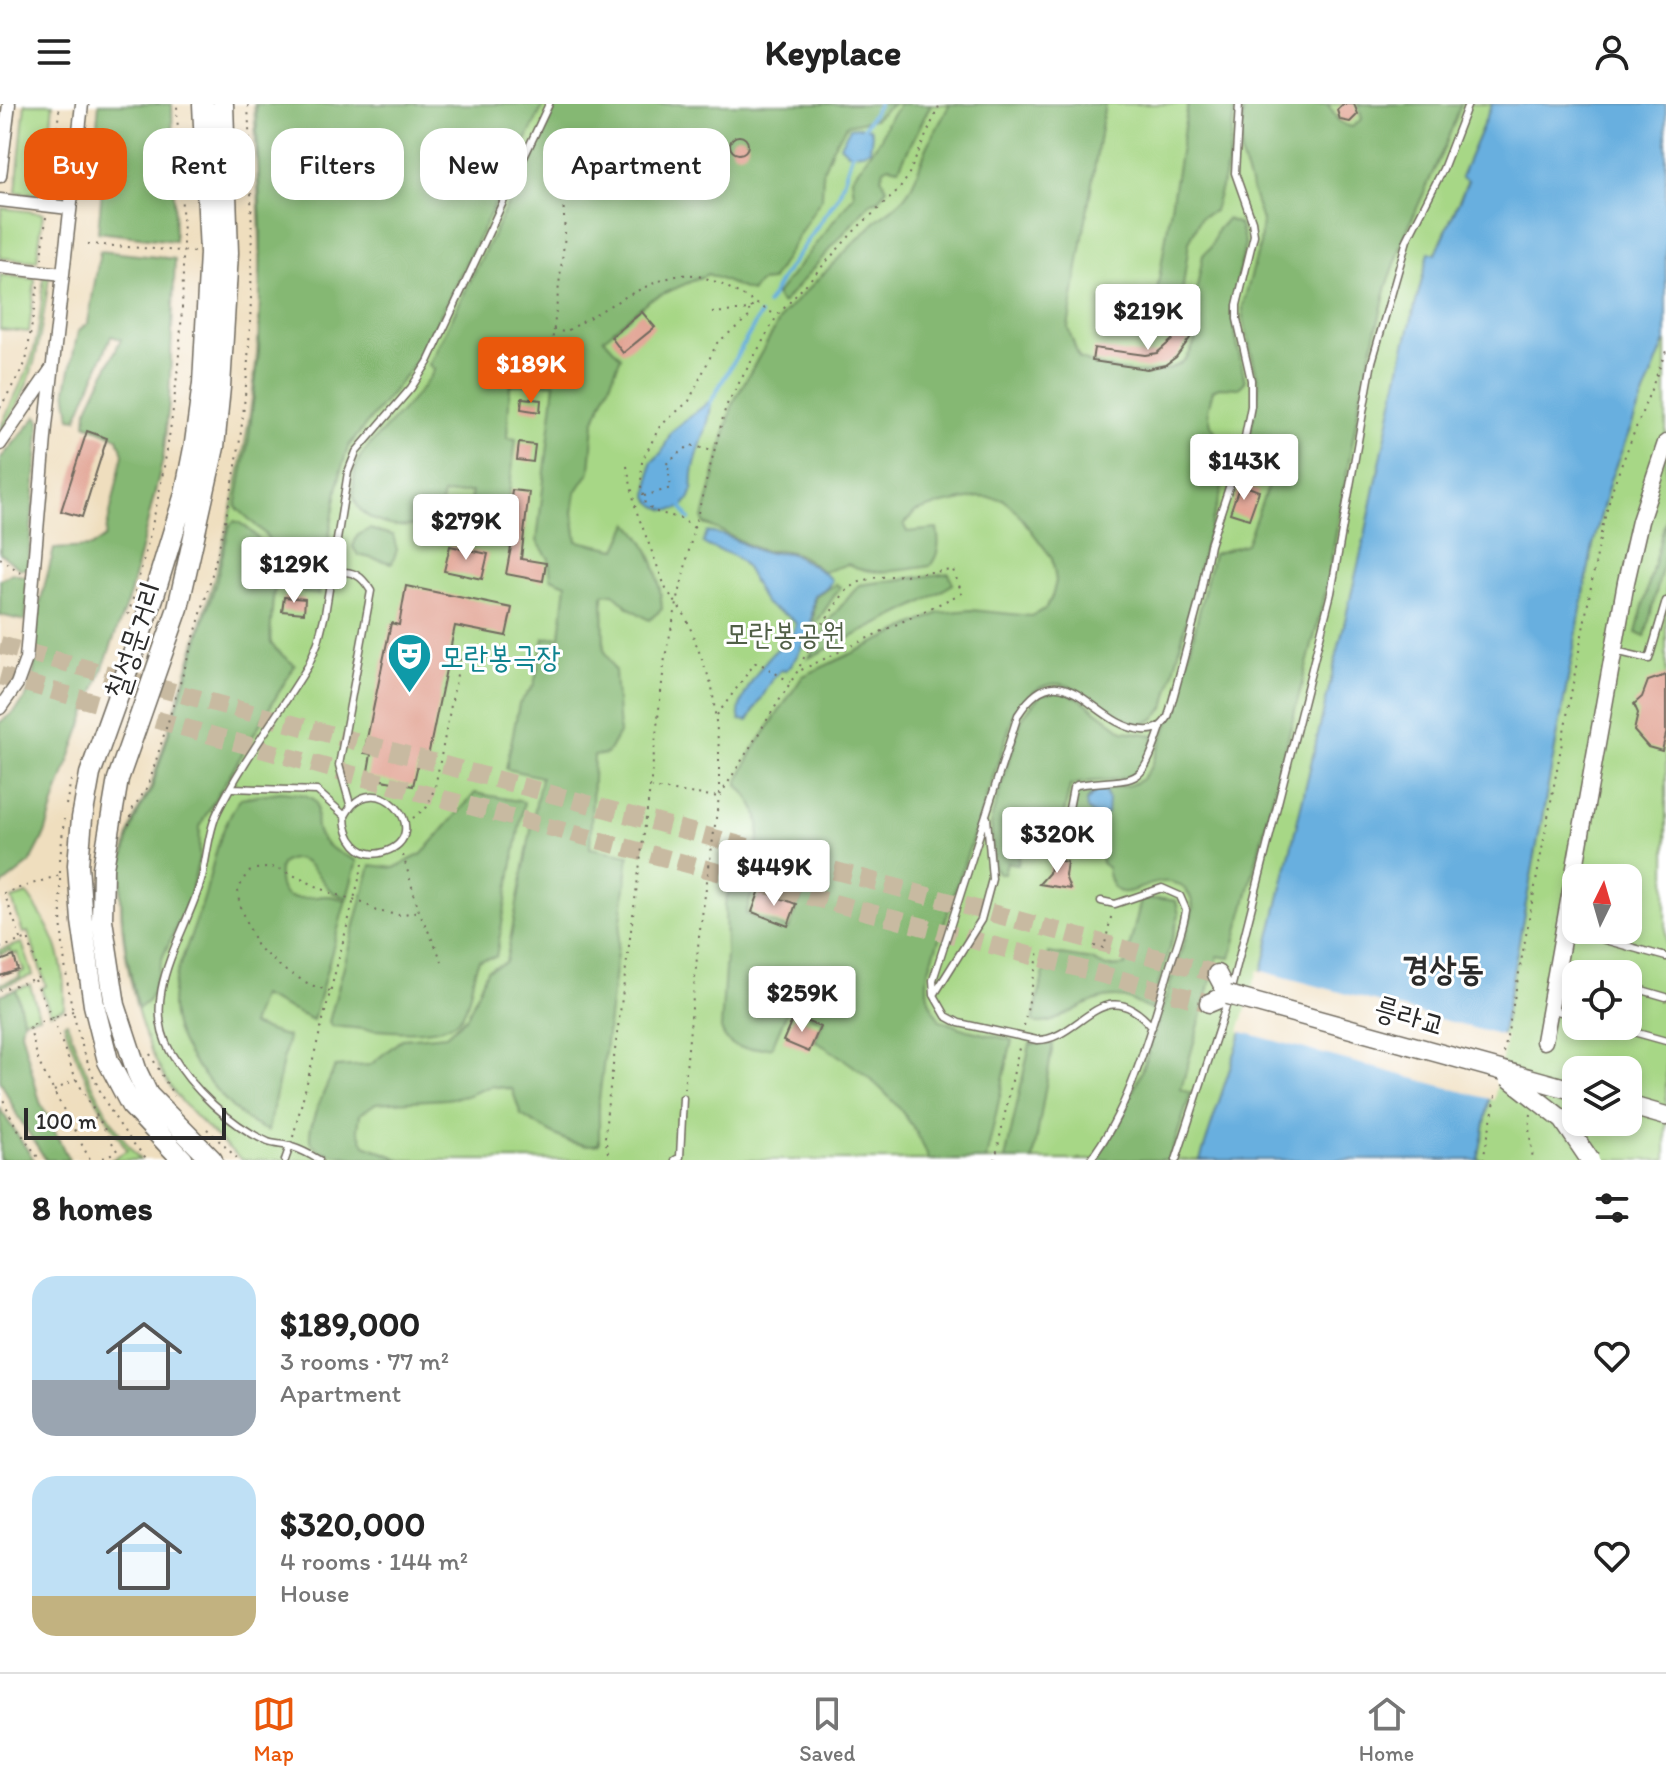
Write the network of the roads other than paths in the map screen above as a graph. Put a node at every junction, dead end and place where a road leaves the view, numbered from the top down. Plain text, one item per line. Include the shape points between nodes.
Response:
1 (9, 104) edge
2 (82, 104) edge
3 (203, 104) edge
4 (223, 104) edge
5 (549, 104) edge
6 (1239, 104) edge
7 (1468, 104) edge
8 (1, 171) edge
9 (0, 200) edge
10 (69, 208) junction
11 (219, 253) junction
12 (0, 267) edge
13 (63, 274) junction
14 (54, 365) junction
15 (1666, 443) edge
16 (0, 444) edge
17 (334, 572) junction
18 (1666, 601) edge
19 (1615, 651) junction
20 (0, 708) edge
21 (1161, 727) junction
22 (233, 788) junction
23 (350, 804) junction
24 (986, 813) junction
25 (345, 816) junction
26 (1060, 855) dead end
27 (1576, 864) edge
28 (1101, 901) dead end
29 (1562, 939) edge
30 (1620, 944) edge
31 (1666, 957) edge
32 (1557, 965) junction
33 (1562, 966) edge
34 (1217, 974) dead end
35 (1642, 990) edge
36 (934, 995) junction
37 (1228, 995) junction
38 (1666, 997) edge
39 (1209, 1003) tunnel mouth
40 (1550, 1009) junction
41 (1562, 1012) edge
42 (1152, 1027) junction
43 (1642, 1034) edge
44 (1544, 1041) dead end
45 (1666, 1041) edge
46 (1500, 1068) junction
47 (1562, 1087) edge
48 (683, 1098) road end
49 (1642, 1109) edge
50 (1666, 1116) edge
51 (290, 1146) junction
52 (679, 1159) edge
53 (183, 1160) edge
54 (212, 1160) edge
55 (285, 1160) edge
56 (319, 1160) edge
57 (1090, 1160) edge
58 (1176, 1160) edge
59 (1590, 1160) edge

1 - 8 street
2 - 10 street
3 - 11 main road, 칠성문거리
4 - 11 main road, 칠성문거리
5 - 17 lane via 428,362 356,452 348,472
6 - 21 lane via 1235,173 1254,235 1237,319 1251,380 1251,406 1210,545 1175,695
7 - 58 lane via 1407,240 1394,282 1372,362 1331,593 1220,1031
9 - 10 street
10 - 13 street
11 - 53 main road, 칠성문거리 via 185,494 90,774 78,865 94,1005 108,1061 131,1105
11 - 54 main road, 칠성문거리 via 220,387 214,447 178,608 118,779 103,868 102,920 115,1005 148,1095
12 - 13 street
13 - 14 street
14 - 16 street
14 - 20 street via 26,659
15 - 19 street via 1640,521
17 - 22 lane via 308,666
17 - 23 lane via 362,576 371,591 339,765
18 - 19 lane via 1649,659
19 - 27 street
21 - 24 lane via 1126,728 1068,688 1037,692 1018,715
21 - 26 lane via 1142,774 1073,788
22 - 25 lane via 317,791
22 - 51 lane via 217,812 200,884 166,973 159,997 160,1023 172,1055 225,1115 271,1144
23 - 25 lane
23 - 25 lane via 378,796 392,802 406,824 402,837 380,853 366,852 353,845
24 - 36 lane via 933,980
24 - 36 lane via 992,870 981,920
28 - 42 lane via 1115,904 1162,888 1175,892 1185,904
29 - 32 street
30 - 31 lane
32 - 33 lane
32 - 40 street
34 - 37 main road
35 - 38 lane
36 - 42 lane via 942,1011 959,1023 1037,1040 1058,1037 1093,1010 1110,1005 1138,1014
37 - 39 main road
37 - 46 main road, 릉라교, bridge
40 - 41 lane
40 - 44 street
42 - 57 lane via 1117,1115
43 - 45 lane
46 - 47 main road, 릉라교, bridge
46 - 59 main road, bridge via 1563,1120
48 - 52 lane
49 - 50 main road
51 - 55 lane
51 - 56 lane

